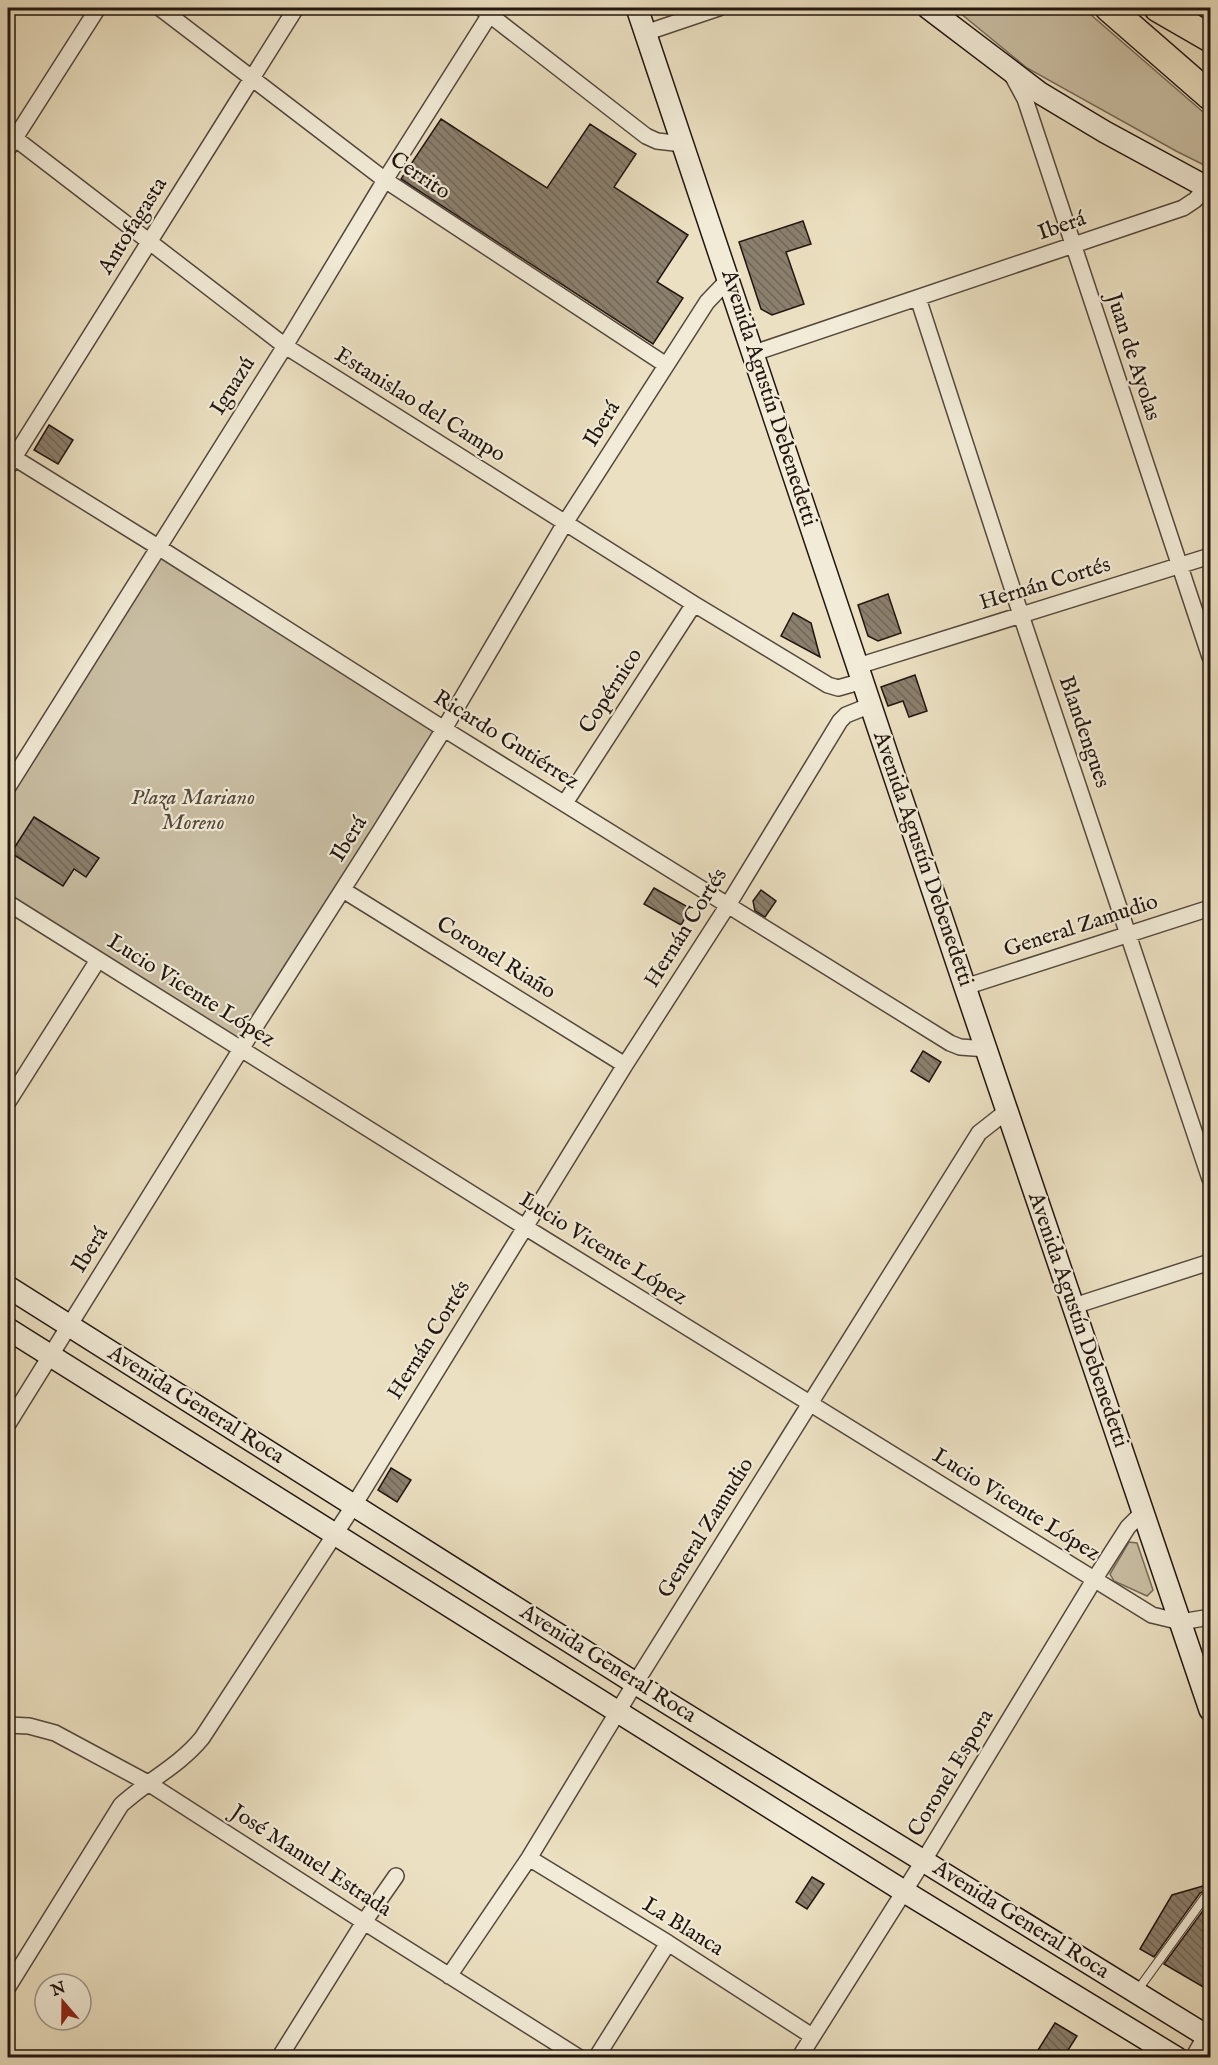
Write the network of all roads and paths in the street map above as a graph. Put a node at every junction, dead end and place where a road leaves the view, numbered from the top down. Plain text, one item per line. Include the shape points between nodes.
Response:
1 (98, 8) edge
2 (160, 8) edge
3 (296, 8) edge
4 (637, 8) edge
5 (719, 8) edge
6 (928, 8) edge
7 (1109, 8) edge
8 (1158, 8) edge
9 (488, 10) edge
10 (645, 33) junction
11 (1210, 38) edge
12 (1011, 72) junction
13 (252, 80) junction
14 (1210, 96) edge
15 (10, 140) edge
16 (683, 144) junction
17 (385, 180) junction
18 (1209, 188) edge
19 (149, 243) junction
20 (1073, 246) junction
21 (729, 279) junction
22 (918, 298) junction
23 (285, 346) junction
24 (754, 353) junction
25 (666, 364) junction
26 (9, 460) edge
27 (566, 523) junction
28 (158, 547) junction
29 (1210, 556) edge
30 (1179, 566) junction
31 (694, 604) junction
32 (1021, 615) junction
33 (1210, 657) edge
34 (860, 673) junction
35 (828, 685) joint
36 (871, 705) junction
37 (444, 729) junction
38 (8, 787) edge
39 (565, 803) junction
40 (343, 890) junction
41 (8, 903) edge
42 (728, 905) junction
43 (1210, 908) edge
44 (1129, 934) junction
45 (98, 960) junction
46 (965, 987) junction
47 (241, 1049) junction
48 (987, 1049) junction
49 (625, 1065) junction
50 (8, 1102) edge
51 (1007, 1111) junction
52 (1210, 1179) edge
53 (525, 1227) junction
54 (1210, 1262) edge
55 (8, 1287) edge
56 (1074, 1306) junction
57 (69, 1325) junction
58 (8, 1329) edge
59 (50, 1355) junction
60 (810, 1404) junction
61 (8, 1424) edge
62 (354, 1505) junction
63 (1143, 1512) junction
64 (333, 1534) junction
65 (1094, 1580) junction
66 (1210, 1617) edge
67 (1180, 1622) junction
68 (636, 1683) junction
69 (1210, 1710) edge
70 (618, 1712) junction
71 (8, 1725) edge
72 (148, 1783) junction
73 (529, 1858) junction
74 (924, 1860) junction
75 (396, 1876) dead end
76 (905, 1892) junction
77 (1210, 1895) edge
78 (364, 1922) junction
79 (668, 1942) junction
80 (449, 1976) junction
81 (8, 1987) edge
82 (1137, 1991) junction
83 (1209, 2033) edge
84 (812, 2036) junction
85 (279, 2058) edge
86 (580, 2058) edge
87 (596, 2058) edge
88 (799, 2058) edge
89 (1177, 2058) edge
90 (1192, 2058) edge

1 - 15 street
2 - 13 street, Cerrito
3 - 13 street, Antofagasta
4 - 10 main road, Avenida Agustín Debenedetti
5 - 10 street
6 - 12 main road
7 - 14 highway
8 - 11 highway
9 - 16 street via 646,136
9 - 17 street, Iguazú
10 - 16 main road, Avenida Agustín Debenedetti
12 - 18 main road via 1105,132
12 - 20 street, Juan de Ayolas via 1025,99
13 - 17 street, Cerrito
13 - 19 street, Antofagasta
15 - 19 street, Estanislao del Campo
16 - 21 main road, Avenida Agustín Debenedetti
17 - 23 street, Iguazú
17 - 25 street, Cerrito
18 - 20 street, Iberá via 1182,208
19 - 23 street, Estanislao del Campo
19 - 26 street, Antofagasta
20 - 22 street, Iberá
20 - 30 street, Juan de Ayolas
21 - 24 main road, Avenida Agustín Debenedetti
21 - 25 street, Iberá via 707,302
22 - 24 street, Iberá
22 - 32 street, Blandengues
23 - 27 street, Estanislao del Campo
23 - 28 street, Iguazú
24 - 34 main road, Avenida Agustín Debenedetti
25 - 27 street, Iberá
26 - 28 street, Ricardo Gutiérrez
27 - 31 street, Estanislao del Campo
27 - 37 street, Iberá
28 - 37 street, Ricardo Gutiérrez
28 - 38 street, Iguazú
29 - 30 street, Hernán Cortés
30 - 32 street, Hernán Cortés
30 - 33 street, Juan de Ayolas
31 - 35 street, Estanislao del Campo
31 - 39 street, Copérnico
32 - 34 street, Hernán Cortés
32 - 44 street, Blandengues
34 - 35 street, Hernán Cortés via 838,688
34 - 36 main road, Avenida Agustín Debenedetti
36 - 42 street, Hernán Cortés via 840,721
36 - 46 main road, Avenida Agustín Debenedetti
37 - 39 street, Ricardo Gutiérrez
37 - 40 street, Iberá
39 - 42 street, Ricardo Gutiérrez
40 - 47 street, Iberá
40 - 49 street, Coronel Riaño
41 - 45 street, Lucio Vicente López
42 - 48 street, Ricardo Gutiérrez via 950,1043
42 - 49 street, Hernán Cortés
43 - 44 street, General Zamudio
44 - 46 street, General Zamudio
44 - 52 street, Blandengues
45 - 47 street, Lucio Vicente López
45 - 50 street
46 - 48 main road, Avenida Agustín Debenedetti
47 - 53 street, Lucio Vicente López
47 - 57 street, Iberá
48 - 51 main road, Avenida Agustín Debenedetti
49 - 53 street, Hernán Cortés
51 - 56 main road, Avenida Agustín Debenedetti
51 - 60 street, General Zamudio via 979,1134
53 - 60 street, Lucio Vicente López
53 - 62 street, Hernán Cortés
54 - 56 street
55 - 57 main road, Avenida General Roca
56 - 63 main road, Avenida Agustín Debenedetti
57 - 59 street, Iberá
57 - 62 main road, Avenida General Roca
58 - 59 main road, Avenida General Roca
59 - 61 street, Iberá
59 - 64 main road, Avenida General Roca
60 - 65 street, Lucio Vicente López
60 - 68 street, General Zamudio
62 - 64 street, Hernán Cortés
62 - 68 main road, Avenida General Roca
63 - 65 street, Coronel Espora via 1128,1527
63 - 67 main road, Avenida Agustín Debenedetti
64 - 70 main road, Avenida General Roca
64 - 72 street, Hernán Cortés via 202,1738 181,1761
65 - 67 street, Lucio Vicente López via 1152,1615
65 - 74 street, Coronel Espora
66 - 67 street
67 - 69 main road, Avenida Agustín Debenedetti
68 - 70 street, General Zamudio
68 - 74 main road, Avenida General Roca
70 - 73 street, General Zamudio
70 - 76 main road, Avenida General Roca
71 - 72 street, José Manuel Estrada via 55,1733
72 - 78 street, José Manuel Estrada
72 - 81 street, Hernán Cortés via 121,1805
73 - 79 street, La Blanca
73 - 80 street, General Zamudio
74 - 76 street, Coronel Espora
74 - 82 main road, Avenida General Roca
75 - 78 street
76 - 84 street, Coronel Espora
76 - 89 main road, Avenida General Roca
77 - 82 lane via 1204,1897
78 - 80 street, José Manuel Estrada
78 - 85 street
79 - 84 street, La Blanca
79 - 87 street
80 - 86 street, José Manuel Estrada
82 - 83 main road, Avenida General Roca
83 - 90 street
84 - 88 street, Coronel Espora

